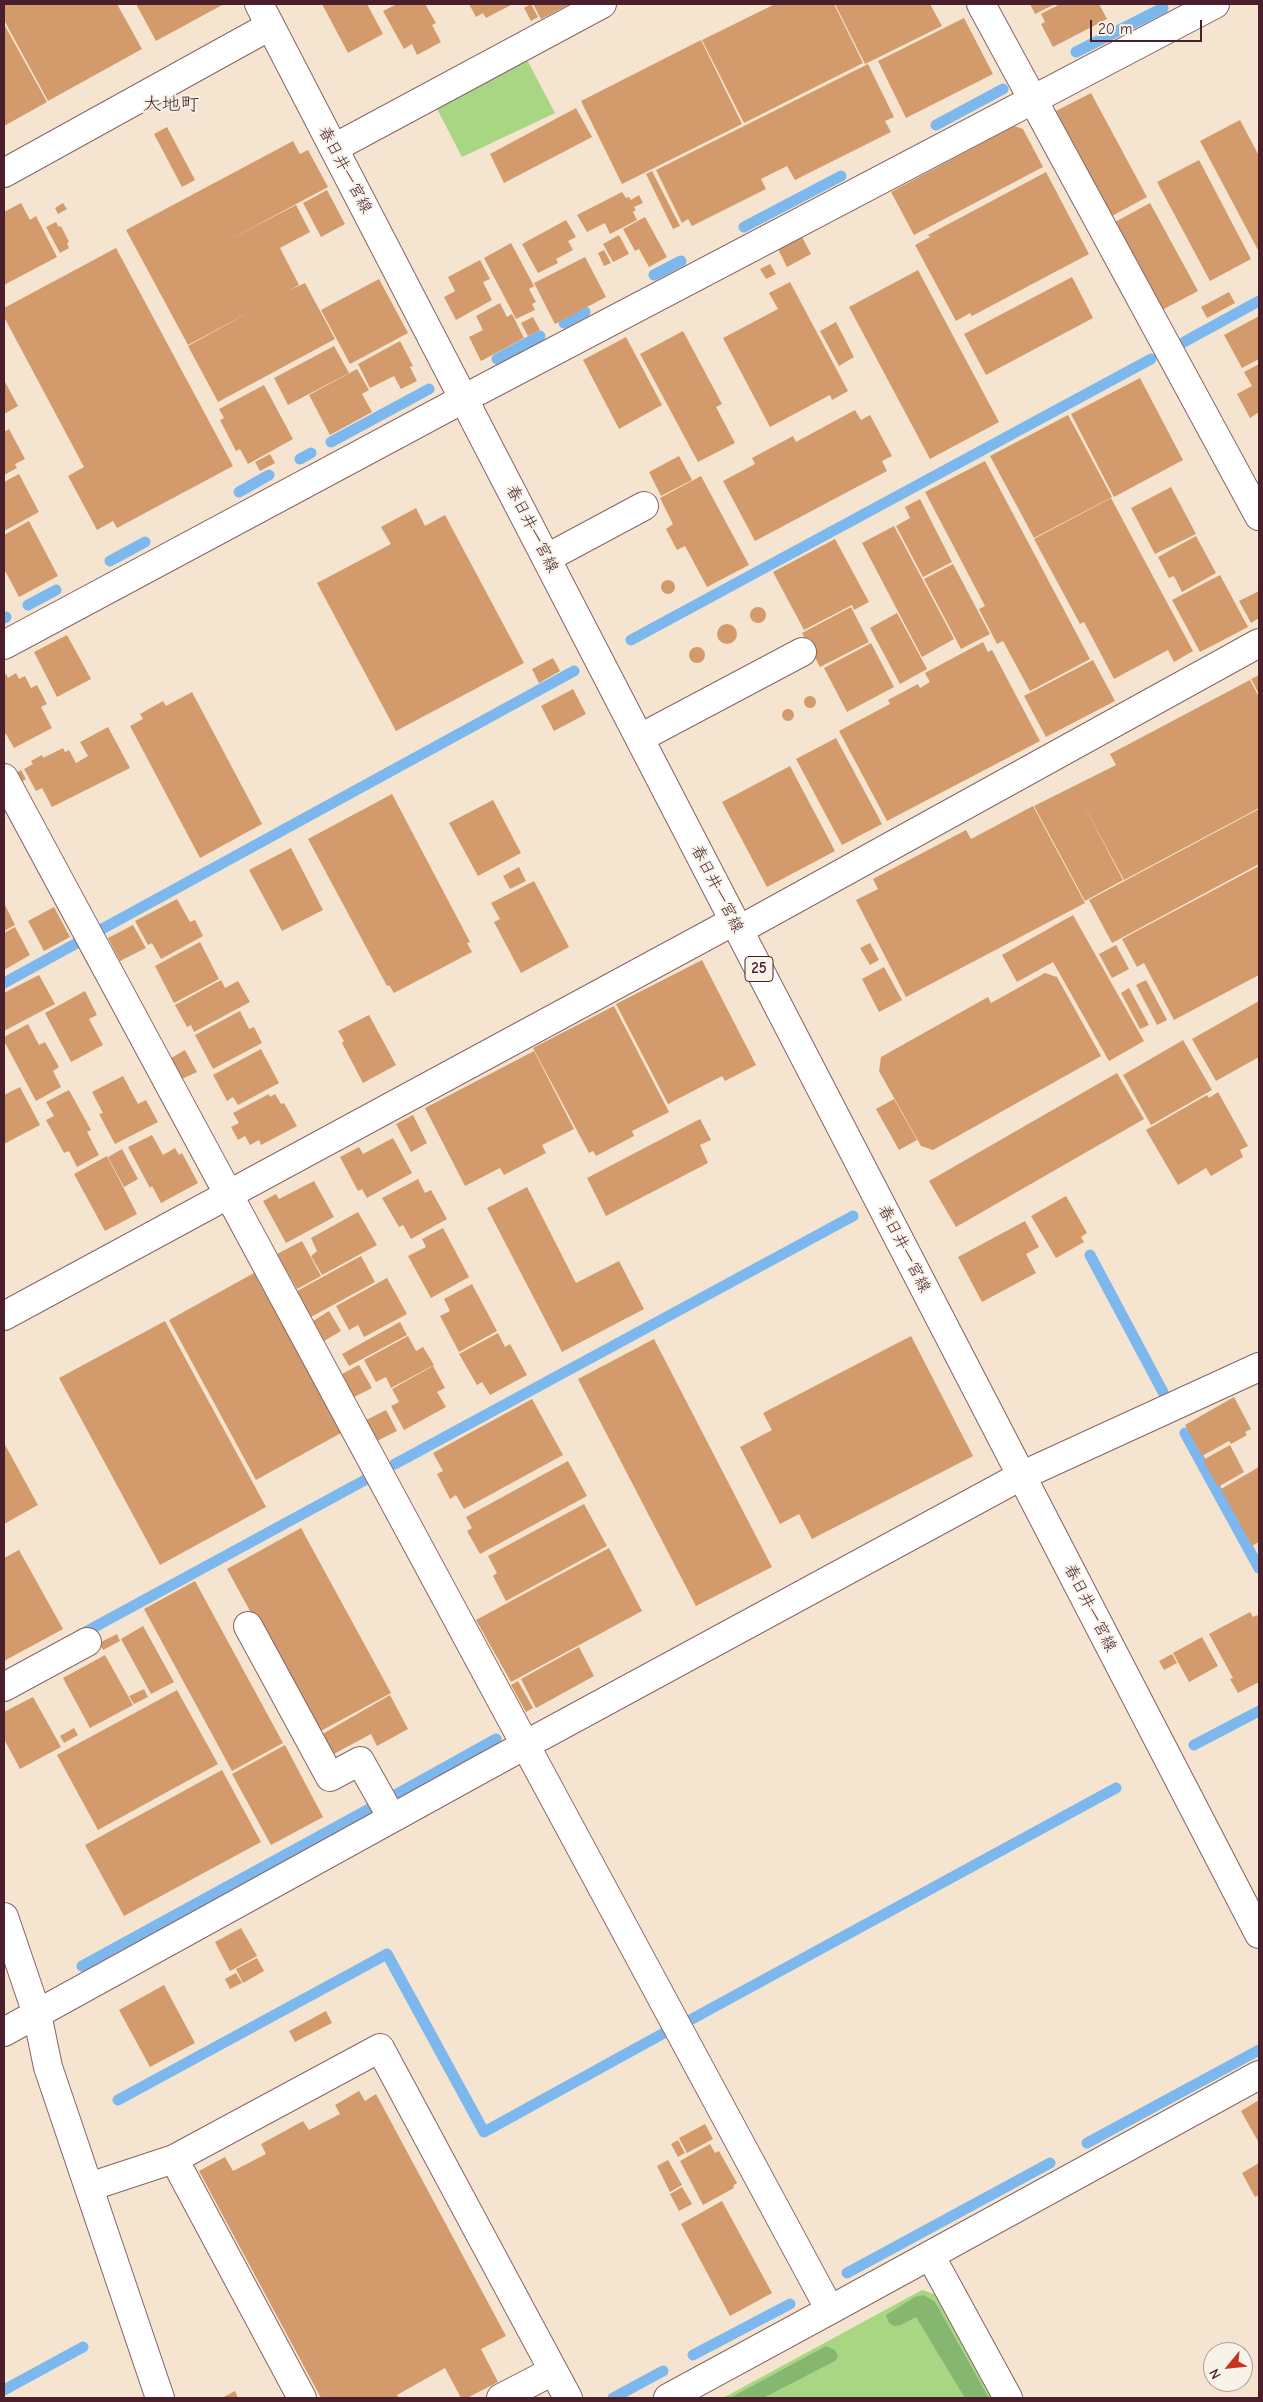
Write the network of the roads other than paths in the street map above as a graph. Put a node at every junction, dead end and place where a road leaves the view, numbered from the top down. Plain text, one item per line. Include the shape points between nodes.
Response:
1 (602, 4) edge
2 (981, 4) edge
3 (1215, 4) edge
4 (264, 15) edge
5 (1033, 99) junction
6 (334, 148) junction
7 (4, 173) edge
8 (465, 398) junction
9 (644, 506) dead end
10 (1259, 516) edge
11 (547, 558) junction
12 (1259, 643) edge
13 (4, 645) edge
14 (802, 652) dead end
15 (640, 738) junction
16 (4, 778) edge
17 (736, 926) junction
18 (228, 1194) junction
19 (4, 1316) edge
20 (1259, 1367) edge
21 (1021, 1476) junction
22 (248, 1626) dead end
23 (86, 1642) dead end
24 (4, 1687) edge
25 (525, 1745) junction
26 (392, 1818) junction
27 (4, 1917) edge
28 (1259, 1934) edge
29 (37, 2014) junction
30 (4, 2032) edge
31 (1259, 2075) edge
32 (174, 2159) junction
33 (89, 2187) junction
34 (930, 2255) junction
35 (830, 2310) junction
36 (553, 2371) junction
37 (160, 2398) edge
38 (302, 2398) edge
39 (501, 2398) edge
40 (568, 2398) edge
41 (668, 2398) edge
42 (1008, 2398) edge

1 - 6 street
2 - 5 street
3 - 5 street
4 - 6 street, 春日井一宮線 / 25
4 - 7 street
5 - 8 street
5 - 10 street
6 - 8 street, 春日井一宮線 / 25
8 - 11 street, 春日井一宮線 / 25
8 - 13 street
9 - 11 street
11 - 15 street, 春日井一宮線 / 25
12 - 17 street
14 - 15 street
15 - 17 street, 春日井一宮線 / 25
16 - 18 street
17 - 18 street
17 - 21 street, 春日井一宮線 / 25
18 - 19 street
18 - 25 street
20 - 21 street
21 - 25 street
21 - 28 street, 春日井一宮線 / 25
22 - 26 street via 330,1777 360,1761
23 - 24 street
25 - 26 street
25 - 35 street
26 - 29 street
27 - 29 street
29 - 30 street
29 - 33 street via 48,2067
31 - 34 street
32 - 33 street
32 - 36 street via 380,2048
32 - 38 street
33 - 37 street
34 - 35 street
34 - 42 street
35 - 41 street
36 - 39 street
36 - 40 street

